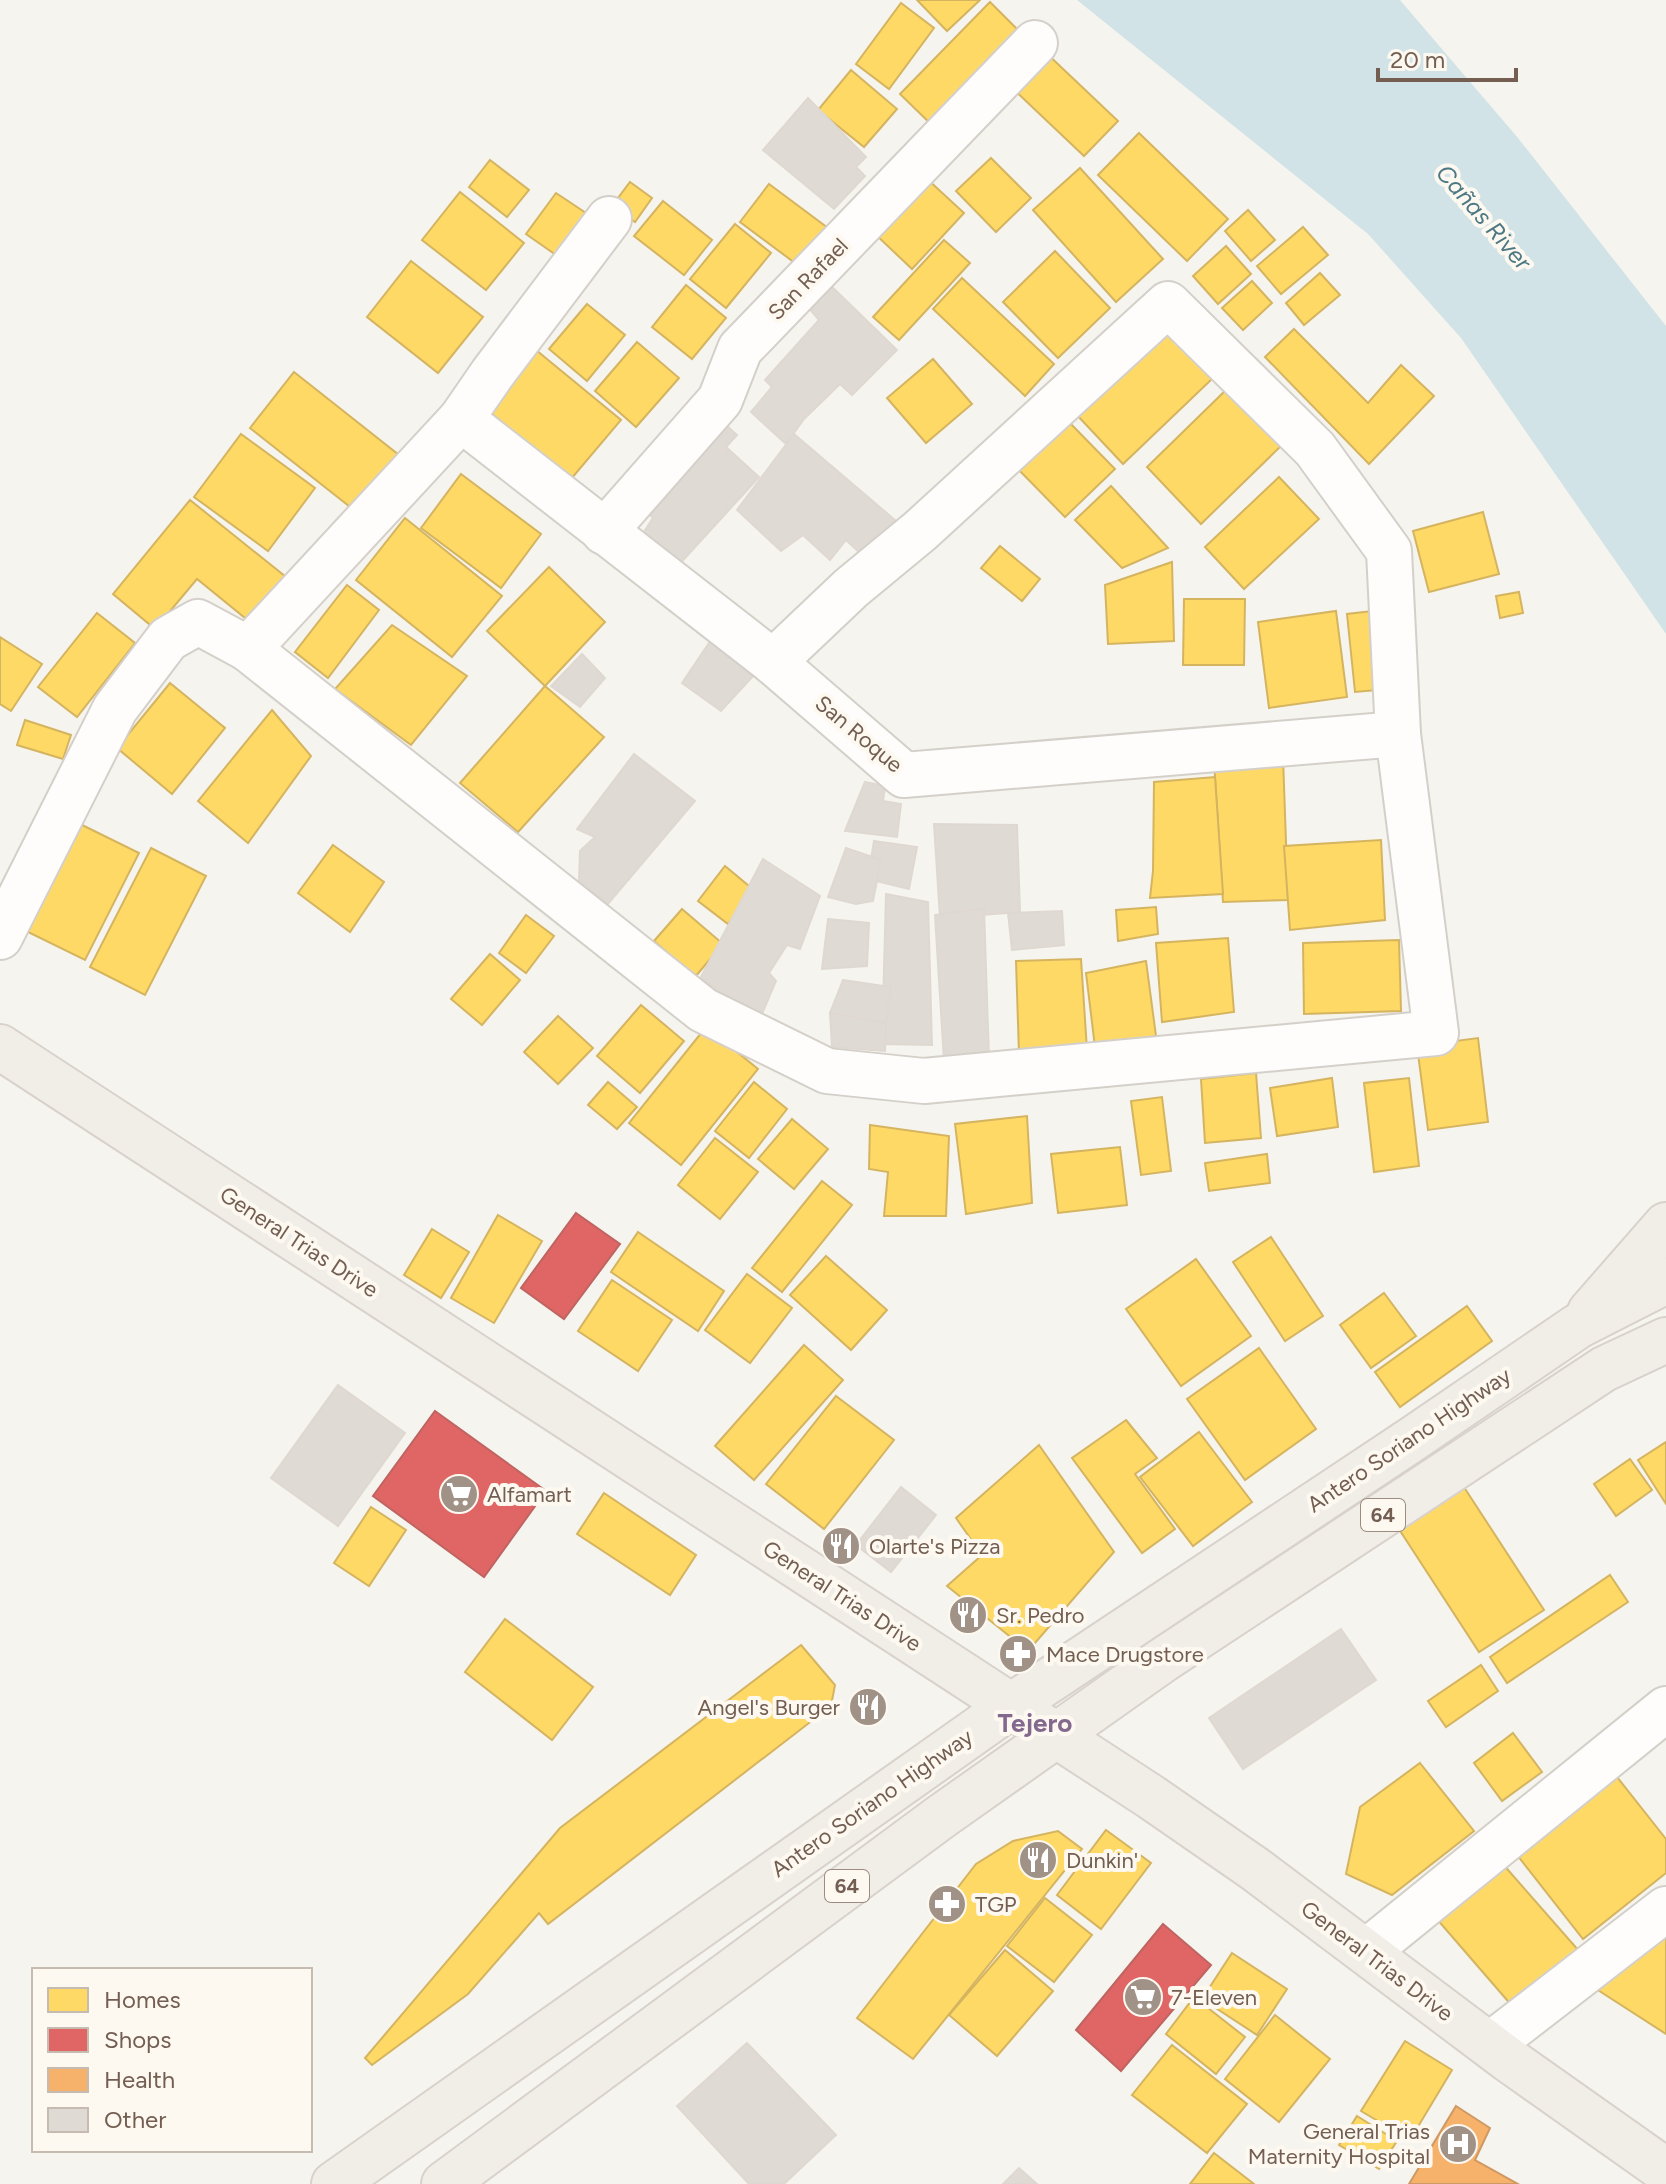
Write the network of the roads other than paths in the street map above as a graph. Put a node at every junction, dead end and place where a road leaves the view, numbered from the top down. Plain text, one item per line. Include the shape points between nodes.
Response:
1 (1035, 43) dead end
2 (609, 219) dead end
3 (461, 419) junction
4 (604, 532) junction
5 (248, 649) junction
6 (773, 662) junction
7 (1398, 734) junction
8 (0, 937) edge
9 (0, 1047) edge
10 (1666, 1225) edge
11 (1666, 1281) edge
12 (1666, 1303) edge
13 (1578, 1326) junction
14 (1666, 1340) edge
15 (1604, 1369) junction
16 (1011, 1706) junction
17 (1666, 1709) edge
18 (1056, 1736) junction
19 (1666, 1909) edge
20 (1366, 1952) junction
21 (1490, 2045) junction
22 (1666, 2171) edge
23 (334, 2184) edge
24 (444, 2184) edge

1 - 4 street, San Rafael via 740,349 720,400
2 - 3 street
3 - 4 street, San Roque
3 - 5 street
4 - 6 street, San Roque
5 - 7 street via 703,1010 827,1071 924,1081 1436,1033
5 - 8 street via 198,622 168,639 115,709
6 - 7 street, San Roque via 904,775
6 - 7 street via 1168,304 1315,449 1389,551
9 - 16 main road, General Trias Drive
10 - 13 main road, Antero Soriano Highway / 64
11 - 13 main road, Antero Soriano Highway / 64
12 - 15 main road, 64
13 - 16 main road, Antero Soriano Highway / 64
14 - 15 main road, 64
15 - 18 main road, 64 via 1248,1602
16 - 18 main road, General Trias Drive
16 - 23 main road, Antero Soriano Highway / 64
17 - 20 street
18 - 20 main road, General Trias Drive via 1255,1869
18 - 24 main road, 64
19 - 21 street
20 - 21 main road, General Trias Drive
21 - 22 main road, General Trias Drive

